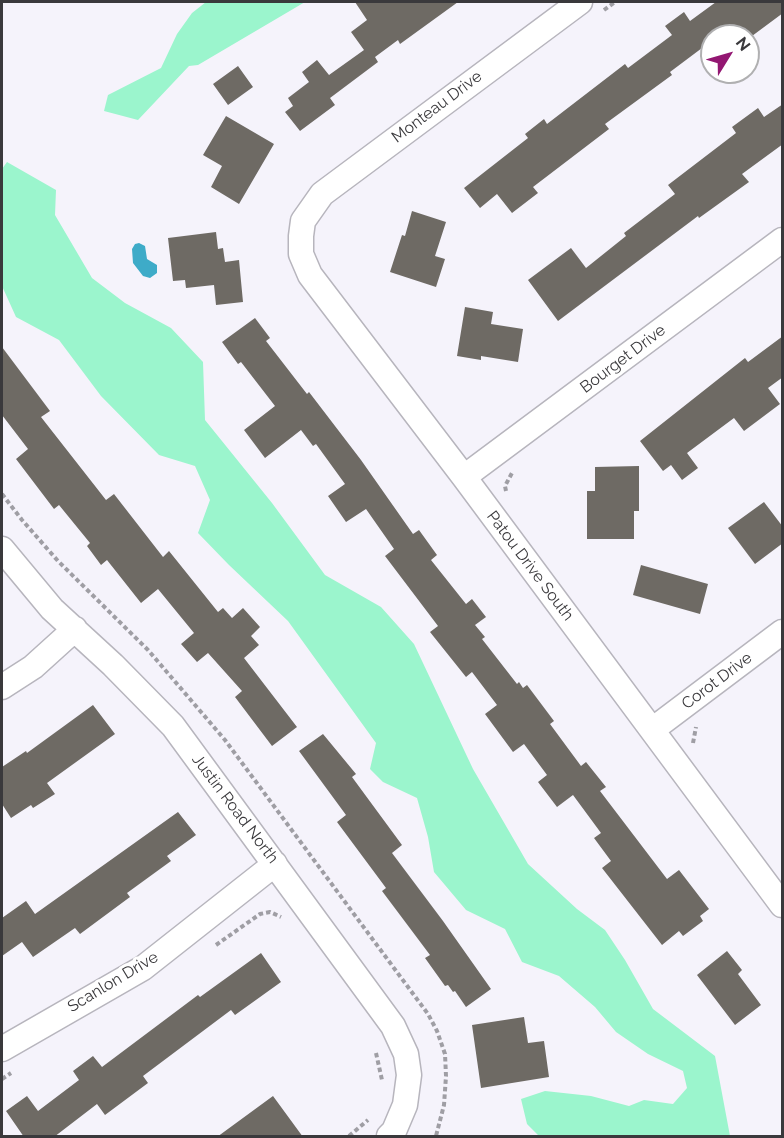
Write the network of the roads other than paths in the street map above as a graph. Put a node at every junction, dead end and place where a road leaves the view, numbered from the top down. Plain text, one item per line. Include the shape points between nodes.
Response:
1 (588, 9) edge
2 (303, 221) joint
3 (783, 240) edge
4 (464, 477) junction
5 (2, 549) edge
6 (75, 629) junction
7 (783, 632) edge
8 (2, 687) edge
9 (652, 730) junction
10 (275, 864) junction
11 (783, 905) edge
12 (2, 1049) edge
13 (389, 1137) edge

1 - 2 street, Monteau Drive via 322,194
2 - 4 street, Patou Drive South via 301,254 310,275
3 - 4 street, Bourget Drive
4 - 9 street, Patou Drive South
5 - 6 street, Justin Road North via 52,609
6 - 8 street via 33,667
6 - 10 street, Justin Road North via 173,726
7 - 9 street, Corot Drive
9 - 11 street, Patou Drive South
10 - 12 street, Scanlon Drive via 143,968
10 - 13 street, Justin Road North via 400,1039 409,1075 405,1105

